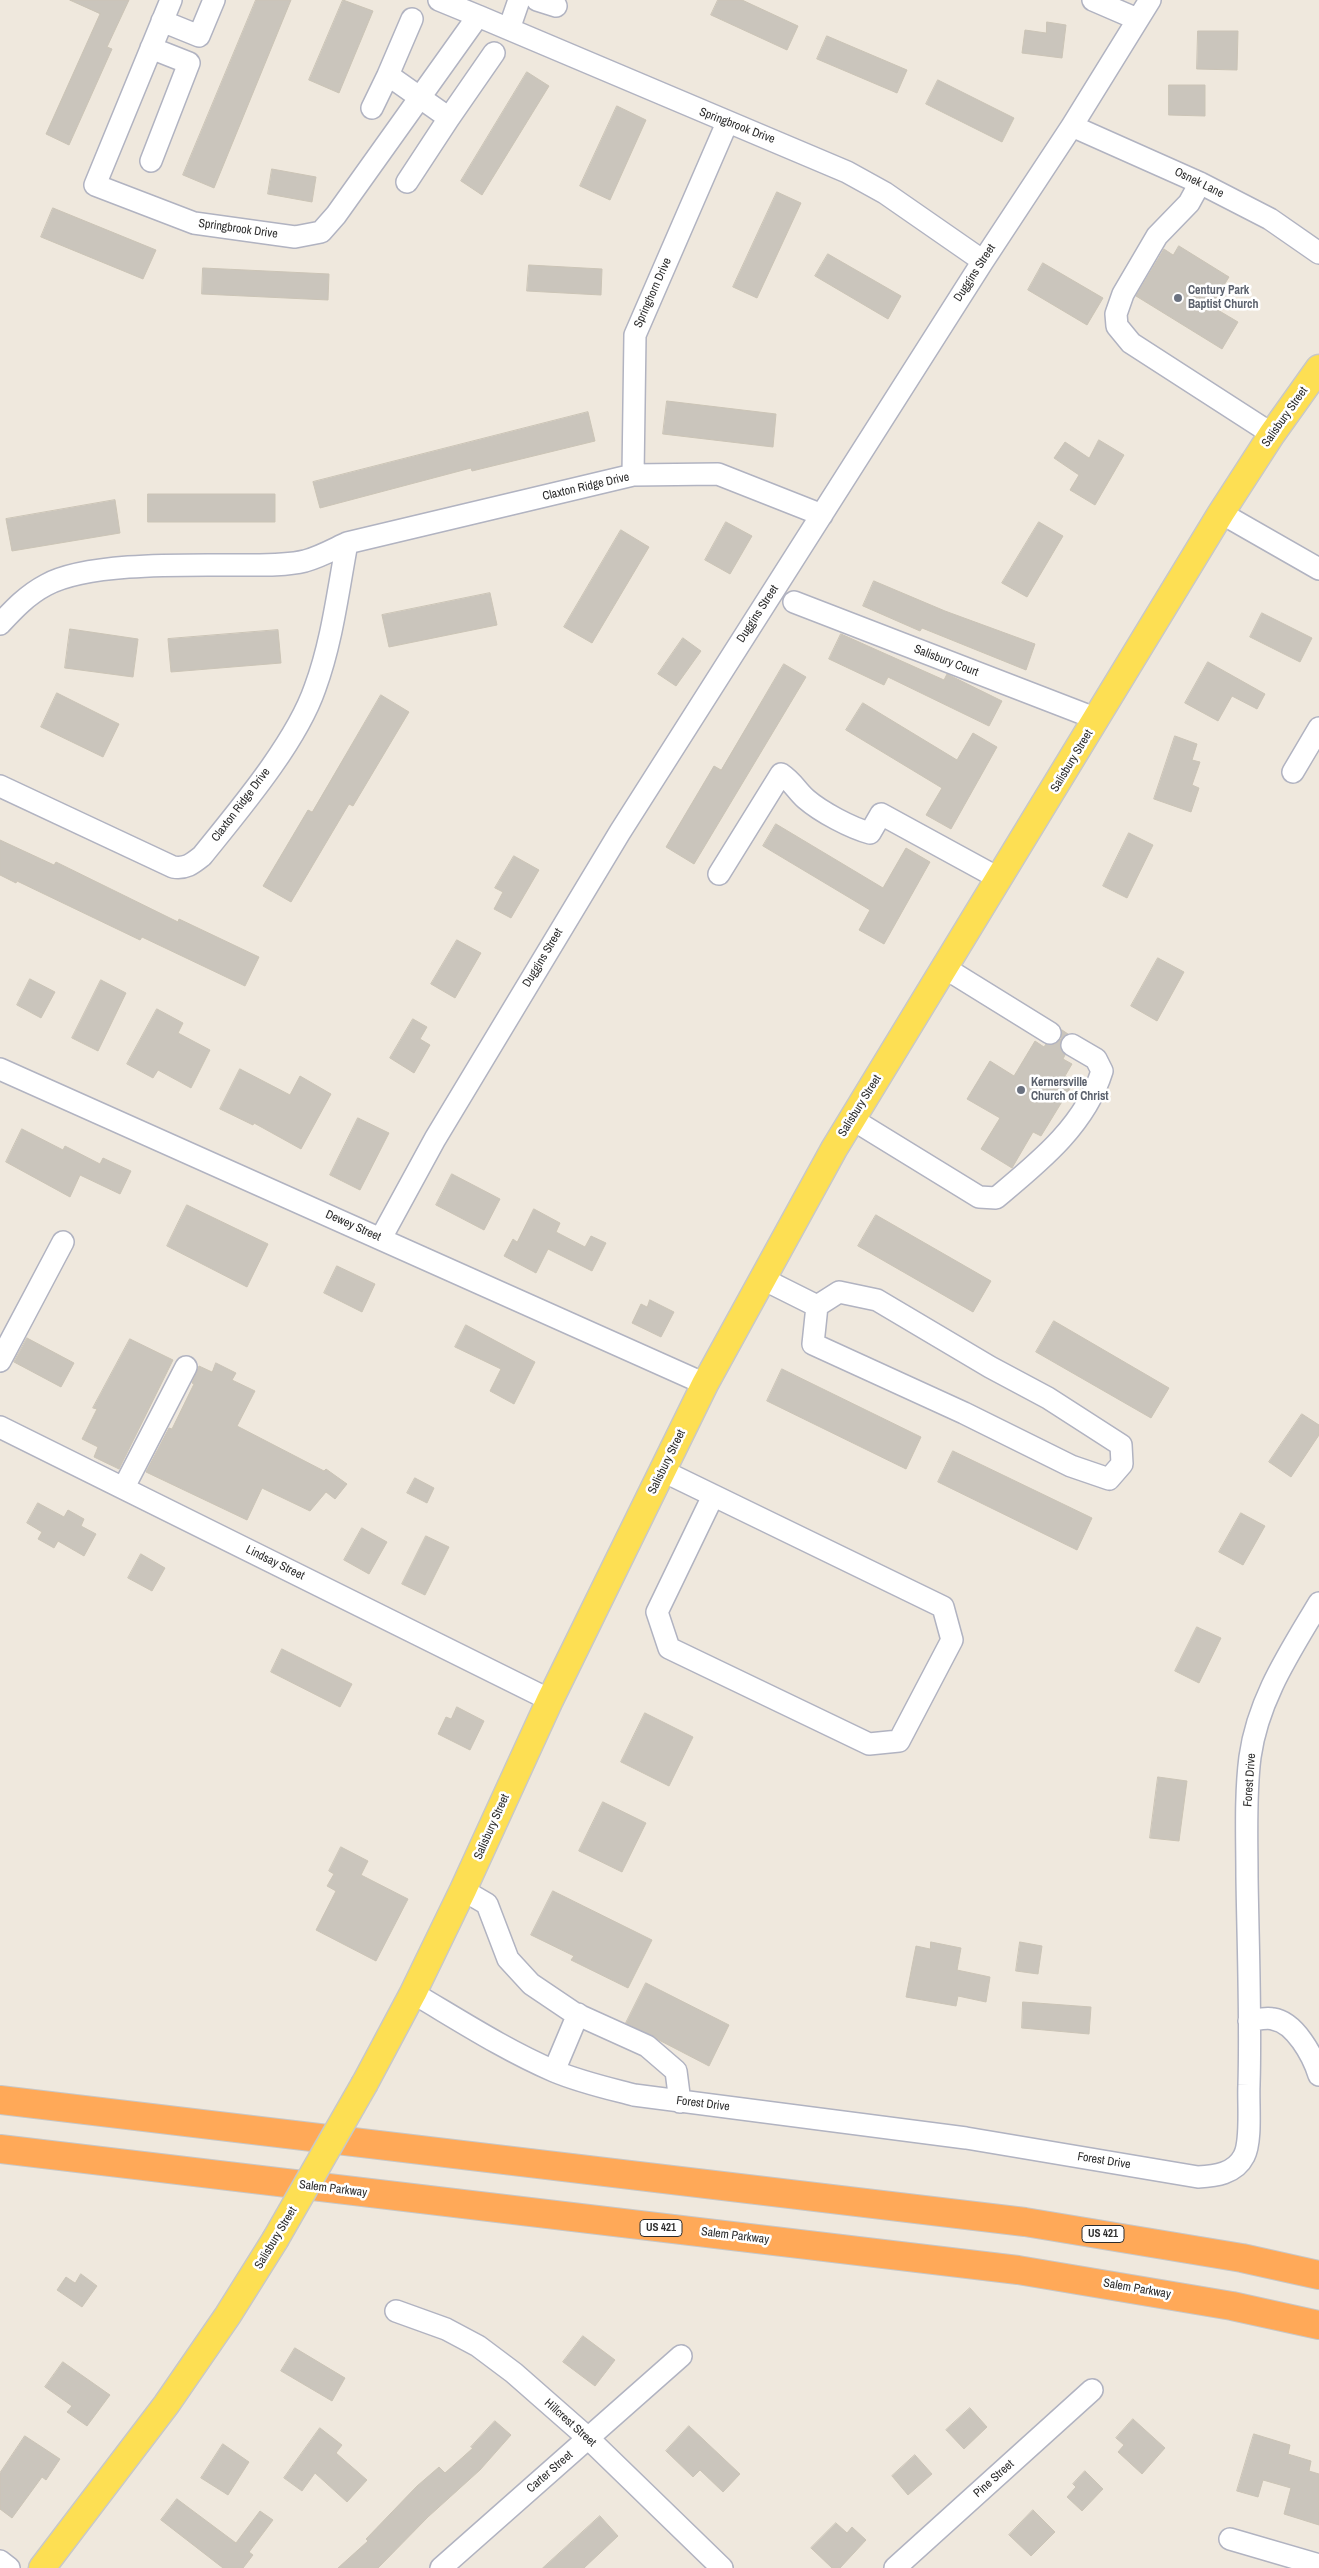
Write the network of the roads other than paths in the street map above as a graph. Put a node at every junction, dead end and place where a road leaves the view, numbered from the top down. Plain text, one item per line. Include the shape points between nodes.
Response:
1 (171, 0) edge
2 (214, 0) edge
3 (439, 0) edge
4 (519, 0) edge
5 (1093, 0) edge
6 (1150, 0) edge
7 (478, 16) junction
8 (412, 19) dead end
9 (1137, 20) junction
10 (162, 21) junction
11 (509, 29) junction
12 (151, 48) junction
13 (494, 53) dead end
14 (388, 75) junction
15 (421, 97) junction
16 (372, 108) dead end
17 (449, 118) junction
18 (727, 123) junction
19 (1072, 126) junction
20 (151, 161) dead end
21 (407, 182) dead end
22 (1200, 184) junction
23 (1319, 253) edge
24 (983, 261) junction
25 (1319, 368) edge
26 (1272, 434) junction
27 (633, 475) junction
28 (1221, 513) junction
29 (822, 514) junction
30 (347, 543) junction
31 (1319, 569) edge
32 (794, 602) dead end
33 (0, 624) edge
34 (1097, 719) junction
35 (1319, 728) edge
36 (1293, 772) dead end
37 (0, 786) edge
38 (719, 874) dead end
39 (1000, 879) junction
40 (945, 968) junction
41 (1050, 1033) dead end
42 (1072, 1045) dead end
43 (0, 1069) edge
44 (852, 1119) junction
45 (381, 1238) junction
46 (63, 1242) dead end
47 (763, 1279) junction
48 (817, 1306) junction
49 (0, 1361) edge
50 (186, 1367) dead end
51 (705, 1384) junction
52 (0, 1427) edge
53 (662, 1471) junction
54 (124, 1487) junction
55 (713, 1496) junction
56 (1319, 1603) edge
57 (550, 1700) junction
58 (463, 1890) junction
59 (413, 1993) junction
60 (578, 2014) junction
61 (1249, 2021) junction
62 (554, 2071) junction
63 (1319, 2075) edge
64 (0, 2100) edge
65 (680, 2102) junction
66 (0, 2149) edge
67 (1319, 2275) edge
68 (396, 2311) dead end
69 (1319, 2325) edge
70 (681, 2356) dead end
71 (1092, 2390) dead end
72 (588, 2438) junction
73 (1230, 2539) dead end
74 (0, 2561) edge
75 (1319, 2565) edge
76 (9, 2568) edge
77 (42, 2568) edge
78 (441, 2568) edge
79 (722, 2568) edge
80 (894, 2568) edge

1 - 10 street, Springbrook Drive
2 - 10 street via 199,36
3 - 7 street, Springbrook Drive
4 - 11 street
5 - 9 street
6 - 9 street, Duggins Street
7 - 11 street, Springbrook Drive
7 - 15 street, Springbrook Drive
8 - 14 street
9 - 19 street, Duggins Street
10 - 12 street, Springbrook Drive
11 - 18 street, Springbrook Drive
12 - 15 street, Springbrook Drive via 95,185 194,223 295,237 321,232
12 - 20 street via 189,63
13 - 17 street
14 - 15 street
14 - 16 street
15 - 17 street
17 - 21 street
18 - 24 street, Springbrook Drive via 781,143 885,193
18 - 27 street, Springhorn Drive via 635,335
19 - 22 street, Osnek Lane
19 - 24 street, Duggins Street
22 - 23 street, Osnek Lane via 1270,219
22 - 26 street via 1189,203 1157,236 1128,286 1116,314 1117,326 1131,342
24 - 29 street, Duggins Street
25 - 26 main road, Salisbury Street
26 - 28 main road, Salisbury Street
27 - 29 street, Claxton Ridge Drive via 718,474
27 - 30 street, Claxton Ridge Drive
28 - 31 street
28 - 34 main road, Salisbury Street
29 - 45 street, Duggins Street via 620,832 435,1139
30 - 33 street, Claxton Ridge Drive via 306,561 270,565 162,566 98,571 63,578 46,584 24,599
30 - 37 street, Claxton Ridge Drive via 326,657 315,691 269,768 202,856 189,866 173,867
32 - 34 street, Salisbury Court
34 - 39 main road, Salisbury Street
35 - 36 street
38 - 39 street via 781,774 794,782 806,799 854,829 870,833 881,814
39 - 40 main road, Salisbury Street
40 - 41 street
40 - 44 main road, Salisbury Street
42 - 44 street via 1096,1059 1102,1071 1097,1087 1075,1123 1043,1158 996,1198 979,1197
43 - 45 street, Dewey Street
44 - 47 main road, Salisbury Street
45 - 51 street, Dewey Street
46 - 49 street
47 - 48 street
47 - 51 main road, Salisbury Street
48 - 48 street via 838,1292 877,1300 1048,1398 1121,1445 1122,1464 1109,1478 1071,1466 813,1344
50 - 54 street
51 - 53 main road, Salisbury Street
52 - 54 street, Lindsay Street
53 - 55 street
53 - 57 main road, Salisbury Street
54 - 57 street, Lindsay Street
55 - 55 street via 943,1607 952,1640 899,1741 870,1744 669,1648 657,1612
56 - 61 street, Forest Drive via 1265,1698 1256,1723 1250,1758 1247,1840
57 - 58 main road, Salisbury Street
58 - 59 main road, Salisbury Street
58 - 60 street via 487,1904 508,1959 531,1984
59 - 62 street, Forest Drive
59 - 77 main road, Salisbury Street, bridge via 275,2240 228,2315 166,2405
60 - 62 street
60 - 65 street via 647,2046 676,2071
61 - 63 street via 1273,2018 1291,2028
61 - 65 street, Forest Drive via 1245,2154 1233,2168 1215,2176 1198,2177 966,2138
62 - 65 street, Forest Drive via 593,2085
64 - 67 highway, US 421 via 1025,2222 1242,2258
66 - 69 highway, Salem Parkway / US 421 via 1018,2270 1232,2306
68 - 72 street, Hillcrest Street via 446,2329 478,2346
70 - 72 street, Carter Street
71 - 80 street, Pine Street
72 - 78 street, Carter Street
72 - 79 street, Hillcrest Street
73 - 75 street
74 - 76 street

